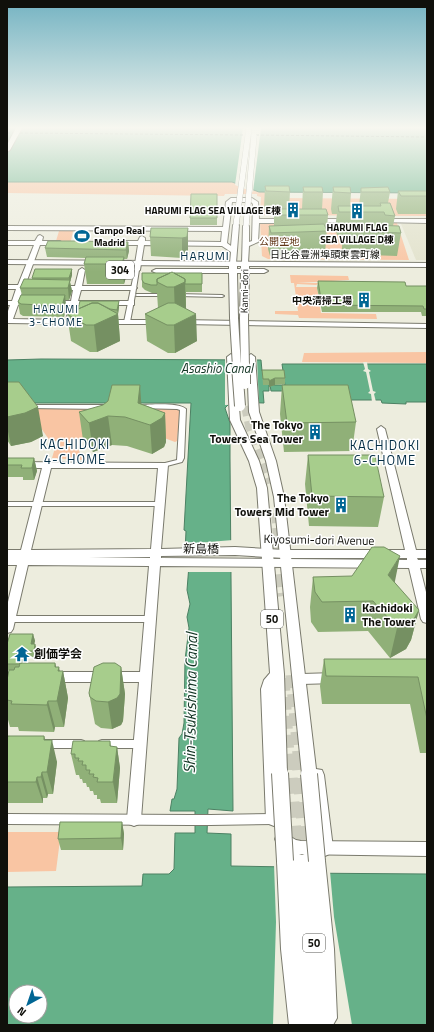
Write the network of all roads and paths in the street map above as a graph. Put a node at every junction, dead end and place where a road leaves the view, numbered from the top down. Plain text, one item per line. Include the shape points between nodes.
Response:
1 (243, 176) edge
2 (251, 176) edge
3 (255, 221) junction
4 (297, 221) edge
5 (305, 221) edge
6 (360, 221) edge
7 (375, 221) edge
8 (427, 221) edge
9 (7, 228) edge
10 (44, 228) junction
11 (144, 229) junction
12 (225, 229) junction
13 (7, 243) edge
14 (38, 243) junction
15 (66, 243) edge
16 (105, 243) edge
17 (142, 243) junction
18 (224, 244) junction
19 (245, 245) junction
20 (233, 251) junction
21 (7, 262) edge
22 (375, 264) junction
23 (427, 265) edge
24 (29, 266) junction
25 (138, 267) junction
26 (233, 267) junction
27 (245, 267) junction
28 (401, 269) junction
29 (427, 269) edge
30 (7, 270) edge
31 (82, 270) junction
32 (7, 288) edge
33 (21, 288) junction
34 (78, 288) junction
35 (135, 291) junction
36 (222, 296) dead end
37 (7, 303) edge
38 (15, 303) junction
39 (74, 303) junction
40 (131, 303) junction
41 (239, 320) junction
42 (8, 321) edge
43 (68, 322) junction
44 (128, 322) junction
45 (164, 322) edge
46 (178, 322) edge
47 (427, 326) edge
48 (243, 406) tunnel mouth
49 (23, 407) edge
50 (111, 407) edge
51 (135, 407) edge
52 (381, 429) dead end
53 (7, 465) edge
54 (47, 465) junction
55 (163, 466) junction
56 (277, 482) junction
57 (260, 483) junction
58 (7, 504) edge
59 (38, 504) junction
60 (160, 504) junction
61 (235, 552) joint
62 (7, 554) edge
63 (427, 554) edge
64 (161, 557) junction
65 (24, 558) junction
66 (267, 558) junction
67 (284, 558) junction
68 (413, 559) junction
69 (7, 561) edge
70 (236, 563) joint
71 (427, 564) edge
72 (269, 582) junction
73 (287, 583) junction
74 (150, 619) junction
75 (427, 619) edge
76 (8, 622) edge
77 (294, 633) junction
78 (278, 674) junction
79 (36, 677) edge
80 (145, 677) junction
81 (348, 678) edge
82 (302, 679) junction
83 (38, 744) edge
84 (140, 744) junction
85 (134, 819) junction
86 (274, 819) junction
87 (7, 820) edge
88 (325, 848) junction
89 (427, 849) edge
90 (298, 1025) edge
91 (305, 1025) edge
92 (321, 1025) edge
93 (328, 1025) edge

1 - 20 street, bridge
2 - 19 street, bridge
3 - 4 street
3 - 12 street via 255,202 231,200 228,202
3 - 19 street via 255,242
5 - 6 street
7 - 8 street
9 - 10 street
10 - 11 street
10 - 14 street
11 - 12 street
11 - 17 street
12 - 18 street
13 - 14 street
14 - 15 street
14 - 24 street
16 - 17 street
17 - 18 street
17 - 25 street
18 - 20 street
19 - 27 street
20 - 26 street
21 - 24 main road, 日比谷豊洲埠頭東雲町線 / 304
22 - 23 main road, 日比谷豊洲埠頭東雲町線 / 304
22 - 27 main road, 日比谷豊洲埠頭東雲町線 / 304
22 - 28 main road via 398,266
24 - 25 main road, 日比谷豊洲埠頭東雲町線 / 304
24 - 30 main road, 日比谷豊洲埠頭東雲町線 / 304
24 - 31 main road, 日比谷豊洲埠頭東雲町線 / 304
24 - 33 street
25 - 26 main road, 日比谷豊洲埠頭東雲町線 / 304
25 - 31 main road, 日比谷豊洲埠頭東雲町線 / 304
25 - 35 street
26 - 27 main road, 日比谷豊洲埠頭東雲町線 / 304
26 - 41 main road, Kanni-dori / 50
27 - 28 main road, 日比谷豊洲埠頭東雲町線 / 304
27 - 41 main road, Kanni-dori / 50
28 - 29 main road, 日比谷豊洲埠頭東雲町線 / 304
31 - 34 street
32 - 33 street
33 - 34 street
33 - 38 street
34 - 35 street
34 - 39 street
35 - 36 street
35 - 40 street
37 - 38 street
38 - 39 street
38 - 42 street
39 - 40 street
39 - 43 street
40 - 44 street
41 - 46 street
41 - 47 street
41 - 48 main road, 50, bridge
41 - 56 main road, 50, bridge via 251,358 254,412
41 - 57 main road, 50, bridge via 231,357 232,404 238,427 251,453
42 - 43 street
43 - 44 street
44 - 45 street
49 - 50 street
51 - 55 street via 183,409 180,461
52 - 68 street
53 - 54 street
54 - 55 street
54 - 59 street
55 - 60 street
56 - 57 main road via 269,480
56 - 67 main road, 50
57 - 66 main road, 50
58 - 59 street
59 - 60 street
59 - 65 street
60 - 64 street
61 - 64 street, 新島橋
61 - 66 street, Kiyosumi-dori Avenue
62 - 65 street
63 - 68 street, Kiyosumi-dori Avenue
64 - 65 street
64 - 70 street, 新島橋
64 - 74 street
65 - 69 street
65 - 76 street
66 - 67 street, Kiyosumi-dori Avenue
66 - 70 street, Kiyosumi-dori Avenue
66 - 72 main road, 50
67 - 68 street, Kiyosumi-dori Avenue
67 - 73 main road, 50
68 - 71 street, Kiyosumi-dori Avenue
68 - 75 street
72 - 73 main road via 279,579
72 - 78 main road, 50
73 - 77 main road, 50
74 - 76 street
74 - 80 street
77 - 82 main road via 300,653
77 - 93 main road, 50, bridge via 325,949
78 - 86 main road via 268,689
78 - 90 main road, 50, bridge via 280,773 290,948
79 - 80 street
80 - 84 street
81 - 82 street
82 - 88 main road via 315,758
83 - 84 street
84 - 85 street
85 - 86 street, bridge
85 - 87 street
86 - 88 street via 276,831 293,847
88 - 89 street
91 - 92 main road, 50 via 301,861

